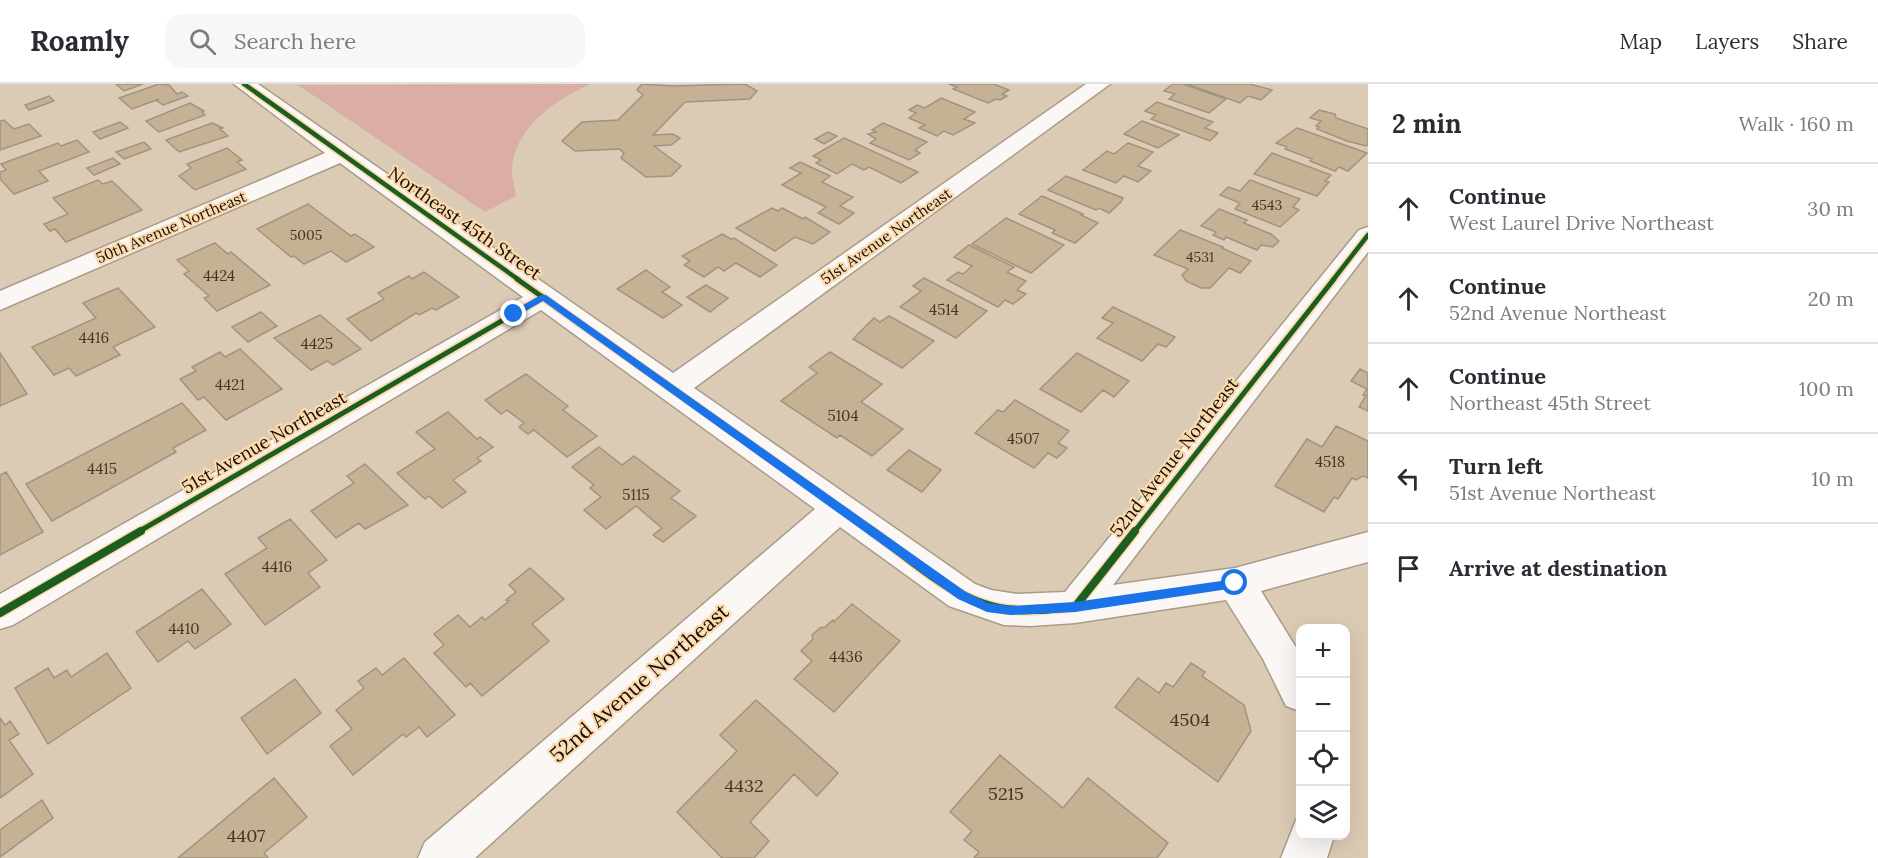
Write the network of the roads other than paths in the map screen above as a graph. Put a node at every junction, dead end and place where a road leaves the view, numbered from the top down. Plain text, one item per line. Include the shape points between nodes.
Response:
1 (1100, 84) edge
2 (248, 85) edge
3 (342, 154) junction
4 (1368, 235) edge
5 (543, 297) junction
6 (0, 301) edge
7 (672, 389) junction
8 (839, 508) junction
9 (1368, 547) edge
10 (1235, 583) junction
11 (1075, 607) junction
12 (0, 613) edge
13 (1296, 685) edge
14 (1311, 840) edge
15 (441, 858) edge
16 (1304, 858) edge

1 - 7 street, 51st Avenue Northeast
2 - 3 street, Northeast 45th Street
3 - 5 street, Northeast 45th Street
3 - 6 street, 50th Avenue Northeast
4 - 11 street, 52nd Avenue Northeast
5 - 7 street, Northeast 45th Street
5 - 12 street, 51st Avenue Northeast
7 - 8 street, Northeast 45th Street
8 - 11 street, Northeast 45th Street via 962,596 987,607
8 - 15 street, 52nd Avenue Northeast
9 - 10 street
10 - 11 street
10 - 13 street via 1277,647
14 - 16 street

